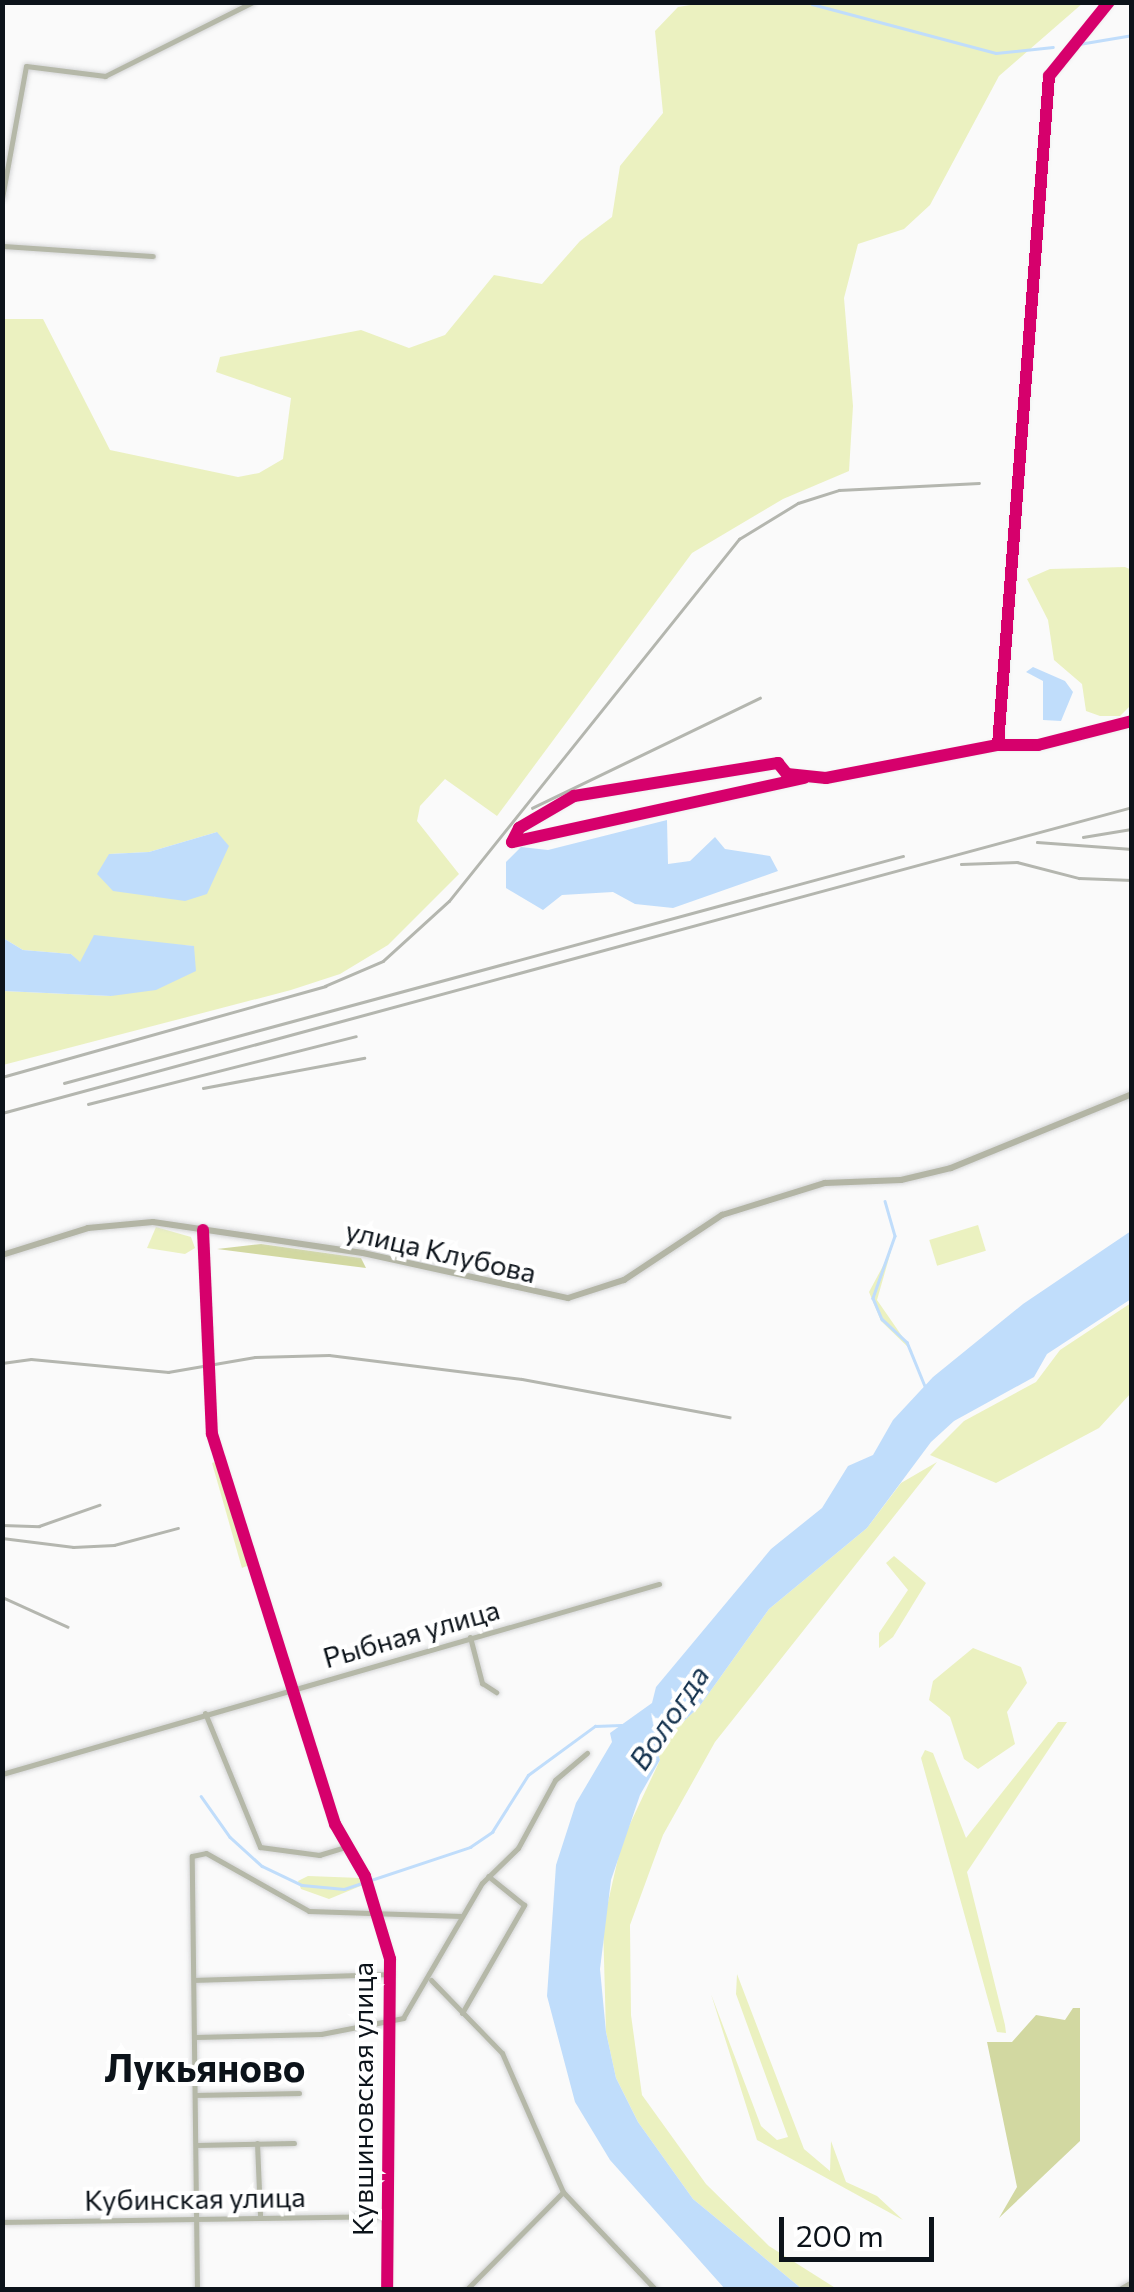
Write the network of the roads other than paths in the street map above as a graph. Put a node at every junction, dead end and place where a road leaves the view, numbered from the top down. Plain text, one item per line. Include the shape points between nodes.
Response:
1 (252, 2) edge
2 (1109, 2) edge
3 (2, 198) edge
4 (2, 246) edge
5 (153, 256) dead end
6 (1132, 720) edge
7 (998, 745) junction
8 (804, 778) junction
9 (1132, 1094) edge
10 (203, 1230) junction
11 (2, 1255) edge
12 (659, 1584) dead end
13 (470, 1638) junction
14 (292, 1688) junction
15 (496, 1692) dead end
16 (205, 1714) junction
17 (587, 1753) dead end
18 (2, 1774) edge
19 (346, 1846) junction
20 (488, 1876) junction
21 (377, 1913) junction
22 (462, 1916) junction
23 (391, 1974) junction
24 (193, 1980) junction
25 (431, 1980) junction
26 (462, 2013) junction
27 (390, 2021) junction
28 (195, 2037) junction
29 (298, 2093) dead end
30 (196, 2095) junction
31 (294, 2142) dead end
32 (256, 2143) junction
33 (196, 2144) junction
34 (563, 2192) junction
35 (260, 2216) junction
36 (388, 2216) junction
37 (197, 2217) junction
38 (2, 2222) edge
39 (1132, 2282) edge
40 (197, 2290) edge
41 (386, 2290) edge
42 (466, 2290) edge
43 (656, 2290) edge
44 (1118, 2290) edge

1 - 3 street via 105,76 26,66
2 - 7 street via 1049,76
4 - 5 street
6 - 7 street via 1038,745
7 - 8 street
8 - 8 street via 787,774 778,763 574,796 519,828 512,842
9 - 10 main road, улица Клубова via 951,1168 907,1179 836,1180 722,1214 624,1280 575,1297 538,1297 372,1254
10 - 11 main road, улица Клубова via 110,1224
10 - 14 street, Кувшиновская улица via 209,1423
12 - 13 street, Рыбная улица
13 - 14 street, Рыбная улица
13 - 15 street via 482,1682
14 - 16 street, Рыбная улица
14 - 19 street, Кувшиновская улица
16 - 18 street, Рыбная улица
16 - 19 street via 260,1847 319,1855
17 - 20 street via 550,1790 518,1848
19 - 21 street, Кувшиновская улица
20 - 22 street
20 - 26 street via 524,1905
21 - 22 street
21 - 23 street, Кувшиновская улица
21 - 24 street via 309,1911 206,1853 192,1856
22 - 25 street
23 - 24 street
23 - 27 street, Кувшиновская улица
24 - 28 street
25 - 26 street
25 - 27 street via 403,2018
26 - 34 street via 502,2053
27 - 28 street via 321,2034
27 - 36 street, Кувшиновская улица
28 - 30 street
29 - 30 street
30 - 33 street
31 - 32 street
32 - 33 street
32 - 35 street
33 - 37 street
34 - 42 street
34 - 43 street
35 - 36 street, Кубинская улица
35 - 37 street, Кубинская улица
36 - 41 street, Кувшиновская улица
37 - 38 street, Кубинская улица
37 - 40 street
39 - 44 street

